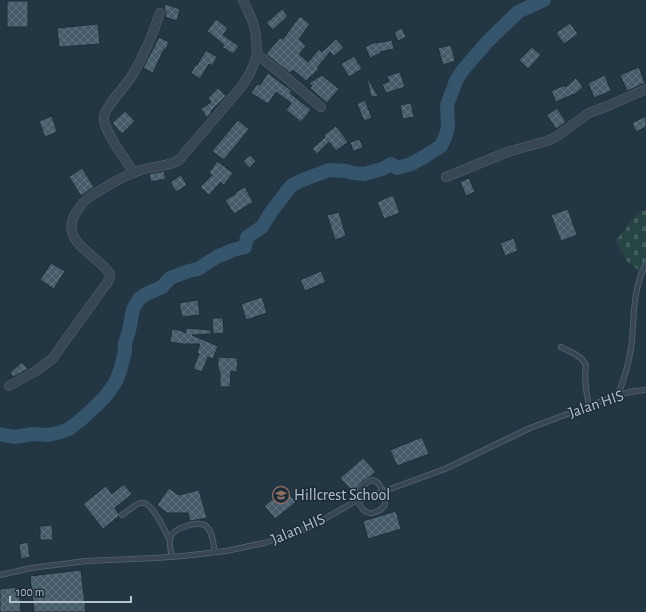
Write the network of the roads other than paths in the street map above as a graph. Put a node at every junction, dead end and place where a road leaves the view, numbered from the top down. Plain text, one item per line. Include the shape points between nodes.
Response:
1 (243, 0) edge
2 (160, 13) dead end
3 (256, 54) junction
4 (646, 89) edge
5 (321, 108) dead end
6 (134, 173) junction
7 (446, 177) dead end
8 (646, 264) edge
9 (561, 347) dead end
10 (9, 386) dead end
11 (646, 390) edge
12 (618, 395) junction
13 (588, 406) junction
14 (383, 492) junction
15 (360, 500) junction
16 (122, 515) dead end
17 (170, 540) junction
18 (215, 552) junction
19 (172, 557) junction
20 (0, 575) edge

1 - 3 street via 253,22
2 - 6 street via 152,37 132,76 103,118 115,145
3 - 5 street
3 - 6 street via 254,64 242,86 179,160
4 - 7 street via 589,113 547,142 518,149
6 - 10 street via 88,198 77,211 71,225 78,244 97,260 110,274 110,278 52,359
8 - 12 lane via 637,290 632,342
9 - 13 lane via 582,359 586,365
11 - 12 lane, Jalan HIS
12 - 13 lane, Jalan HIS
13 - 14 lane, Jalan HIS via 530,428 445,468
14 - 15 lane, Jalan HIS
14 - 15 lane via 374,480 369,481 360,489
14 - 15 lane via 384,507 376,512 363,511
15 - 18 lane, Jalan HIS via 293,534 244,548
16 - 17 lane via 142,502 147,504
17 - 18 lane via 173,533 183,527 204,525 209,530
17 - 19 lane
18 - 19 lane, Jalan HIS
19 - 20 lane, Jalan HIS via 86,561

